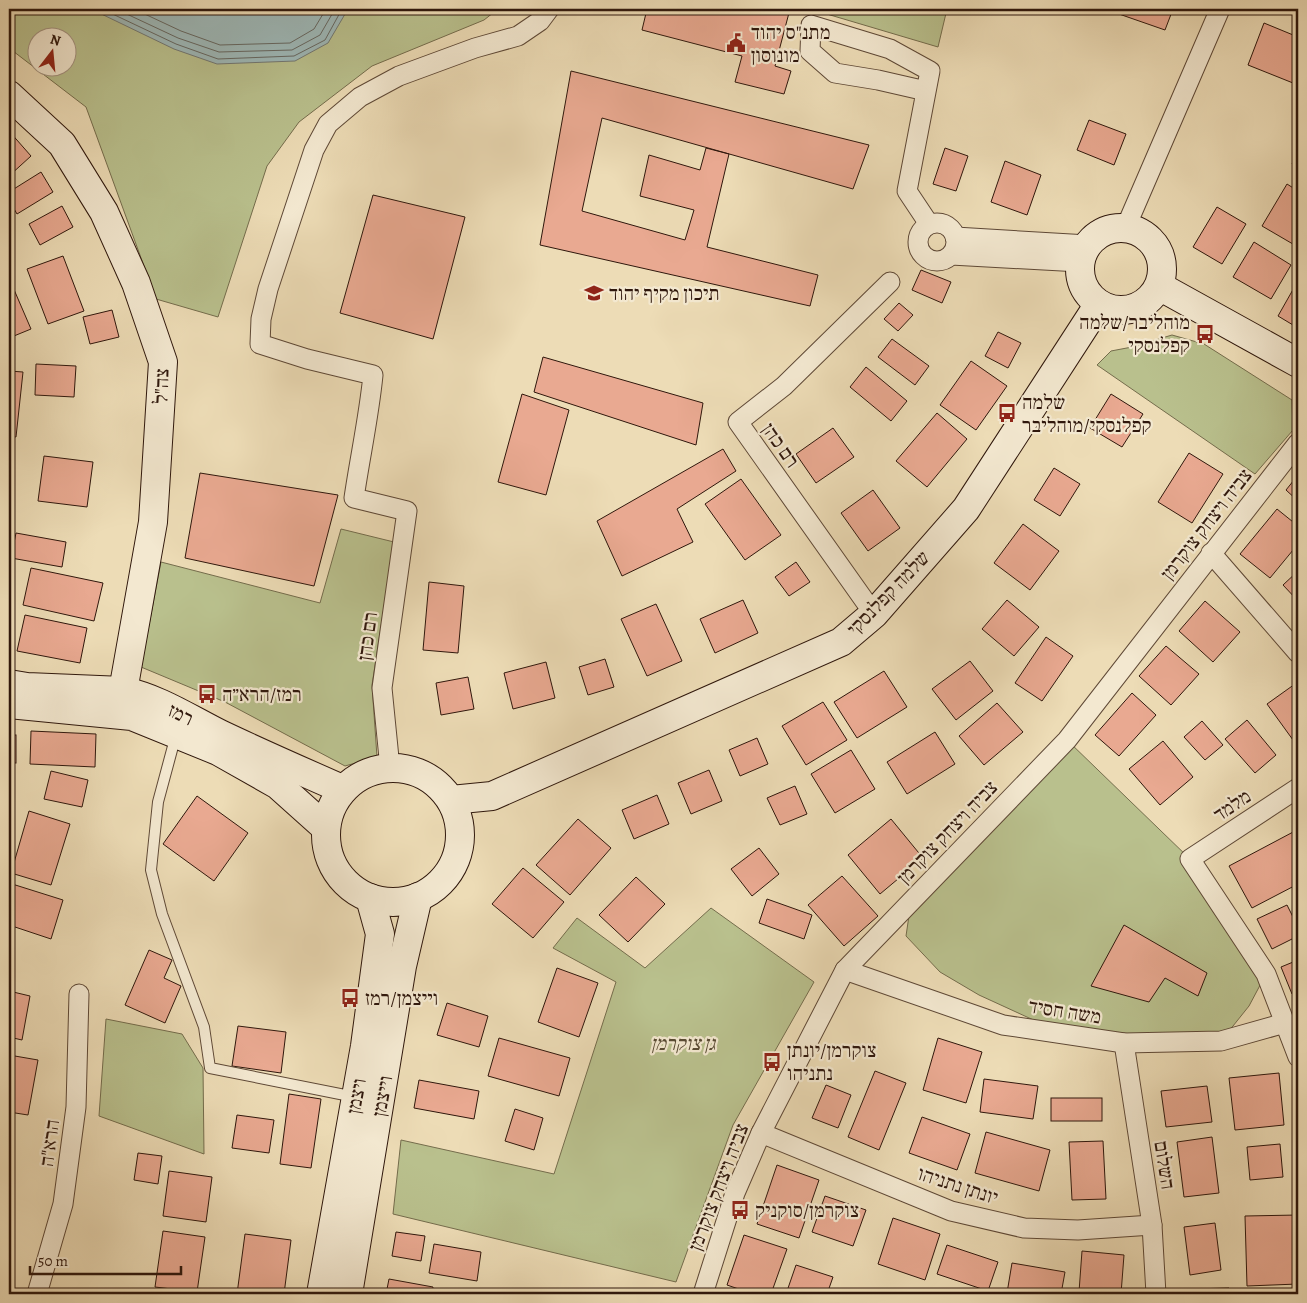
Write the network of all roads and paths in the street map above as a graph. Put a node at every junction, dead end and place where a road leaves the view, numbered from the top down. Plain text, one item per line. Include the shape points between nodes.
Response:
1 (549, 9) edge
2 (1220, 9) edge
3 (926, 91) junction
4 (9, 95) edge
5 (929, 224) junction
6 (1125, 228) junction
7 (955, 237) junction
8 (1084, 253) junction
9 (950, 255) junction
10 (890, 282) dead end
11 (1159, 286) junction
12 (1099, 304) junction
13 (1298, 363) edge
14 (1298, 443) edge
15 (1211, 553) junction
16 (874, 614) junction
17 (1298, 652) edge
18 (9, 684) edge
19 (123, 691) junction
20 (9, 704) edge
21 (176, 734) junction
22 (390, 768) junction
23 (1298, 788) edge
24 (342, 789) junction
25 (492, 796) junction
26 (451, 800) junction
27 (460, 827) junction
28 (326, 828) junction
29 (418, 897) junction
30 (370, 898) junction
31 (845, 970) junction
32 (79, 994) dead end
33 (1284, 1023) junction
34 (1124, 1043) junction
35 (1298, 1057) edge
36 (356, 1097) junction
37 (761, 1133) junction
38 (1152, 1225) junction
39 (37, 1294) edge
40 (321, 1294) edge
41 (348, 1294) edge
42 (703, 1294) edge
43 (1156, 1294) edge

1 - 22 street, רם כהן via 540,21 518,36 399,76 360,97 328,124 314,150 261,319 260,344 373,375 354,498 407,511 382,688
2 - 6 street
3 - 3 street via 930,71 890,49 811,25 810,51 835,73
3 - 5 street via 906,191
4 - 19 street, צה"ל via 62,144 104,212 136,283 163,362 152,522
5 - 7 street via 948,226
5 - 9 street via 920,232 919,250 934,261
6 - 8 street via 1098,235
6 - 11 street via 1138,232 1156,249 1161,260
7 - 8 street
7 - 9 street via 954,250
8 - 9 street
8 - 12 street via 1080,274 1083,286
10 - 16 street, רם כהן via 784,386 738,422
11 - 12 street via 1140,306 1112,310
11 - 13 street
12 - 16 street, שלמה קפלנסקי via 966,509
14 - 15 street, צביה ויצחק צוקרמן
15 - 17 street
15 - 31 street, צביה ויצחק צוקרמן via 1067,740
16 - 25 street, שלמה קפלנסקי via 841,642
18 - 19 street, רמז
19 - 24 street, רמז via 166,706
20 - 21 street, רמז via 132,716
21 - 28 street, רמז via 218,751 278,785
21 - 36 lane via 158,802 151,870 162,914 204,1027 210,1068
22 - 24 street via 362,774
22 - 26 street via 416,771 430,778
23 - 33 street, מלמד via 1190,860 1266,974
24 - 28 street via 332,804
25 - 26 street
25 - 27 street
26 - 27 street
27 - 29 street via 460,846 454,865 431,891
28 - 30 street via 329,858 339,876
29 - 30 street via 403,902
29 - 41 street, וייצמן via 402,966
30 - 36 street, ויצמן via 380,934
31 - 34 street, משה חסיד via 1003,1025
31 - 37 street, צביה ויצחק צוקרמן
32 - 39 street, הרא"ה via 76,1107 63,1204
33 - 34 street, משה חסיד via 1221,1041
33 - 35 street
34 - 38 street, השלום
36 - 40 street, ויצמן
37 - 38 street, יונתן נתניהו via 951,1211 1024,1228 1078,1230
37 - 42 street, צביה ויצחק צוקרמן via 735,1193
38 - 43 street, השלום

